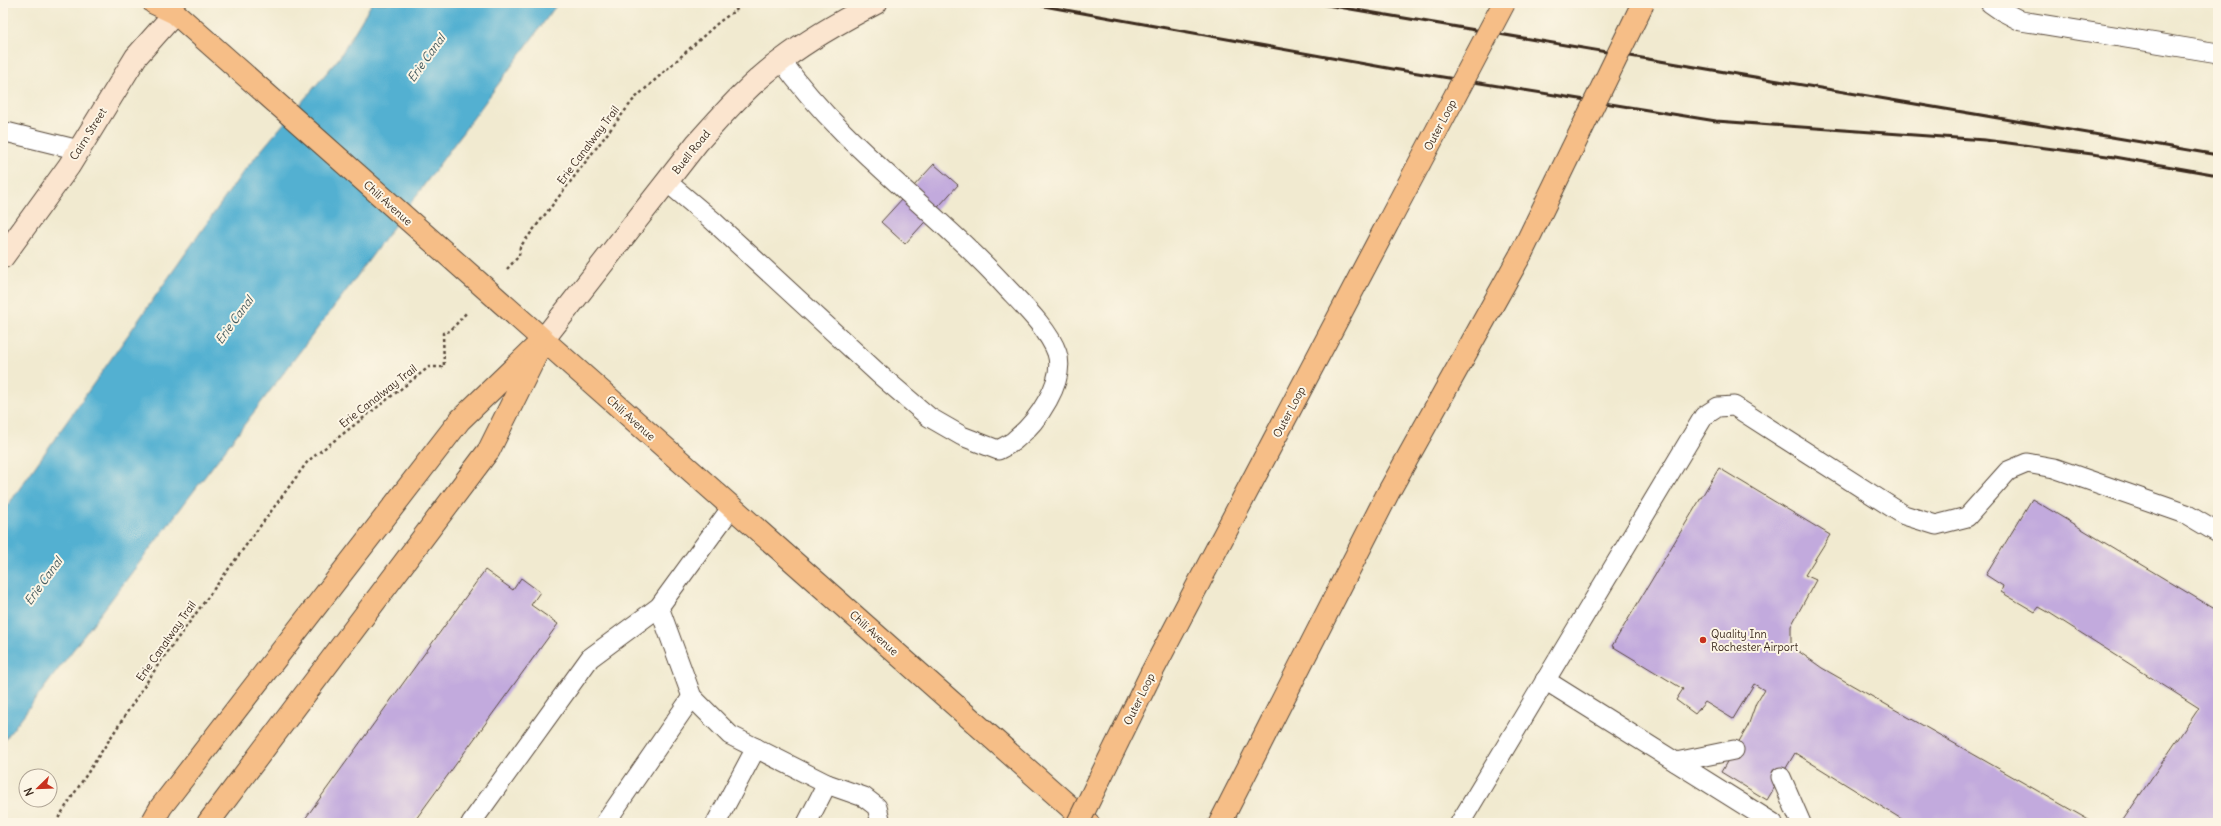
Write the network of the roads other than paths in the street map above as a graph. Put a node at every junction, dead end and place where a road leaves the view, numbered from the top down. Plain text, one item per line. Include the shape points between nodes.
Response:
1 (154, 3) edge
2 (876, 3) edge
3 (1504, 3) edge
4 (1643, 3) edge
5 (1990, 3) edge
6 (172, 8) edge
7 (2218, 53) edge
8 (781, 60) junction
9 (3, 134) edge
10 (79, 150) junction
11 (667, 182) junction
12 (3, 257) edge
13 (544, 340) junction
14 (732, 507) junction
15 (2218, 533) edge
16 (658, 607) junction
17 (1545, 680) junction
18 (692, 697) junction
19 (756, 748) junction
20 (1734, 750) dead end
21 (1676, 762) junction
22 (1781, 777) dead end
23 (826, 784) junction
24 (152, 823) edge
25 (208, 823) edge
26 (470, 823) edge
27 (605, 823) edge
28 (716, 823) edge
29 (807, 823) edge
30 (881, 823) edge
31 (1078, 823) edge
32 (1088, 823) edge
33 (1220, 823) edge
34 (1460, 823) edge
35 (1774, 823) edge
36 (1801, 823) edge

1 - 6 main road, Chili Avenue
2 - 8 street, Buell Road via 813,38
3 - 31 main road, Outer Loop, bridge via 1152,672
4 - 33 main road, bridge via 1521,254 1388,493
5 - 7 lane via 2021,21
6 - 10 street, Cairn Street via 140,51
6 - 13 main road, Chili Avenue via 247,79
8 - 11 street, Buell Road via 725,112
8 - 11 lane via 813,102 884,172 963,242 1040,325 1057,352 1059,364 1049,398 1032,423 1016,440 998,450 962,436 929,417
9 - 10 lane via 6,132
10 - 12 street, Cairn Street
11 - 13 street, Buell Road
13 - 14 main road, Chili Avenue
13 - 24 main road via 460,420 161,806
13 - 25 main road via 489,450
14 - 16 lane
14 - 32 main road, Chili Avenue
15 - 17 lane via 2186,514 2054,468 2027,463 2008,471 1967,518 1936,525 1904,515 1734,406 1718,407 1704,416
16 - 18 lane
16 - 26 lane via 590,658
17 - 21 lane
17 - 34 lane
18 - 19 lane via 730,735
18 - 27 lane
19 - 23 lane
19 - 28 lane
20 - 21 lane
21 - 35 lane
22 - 36 lane
23 - 29 lane
23 - 30 lane via 864,796 877,807

